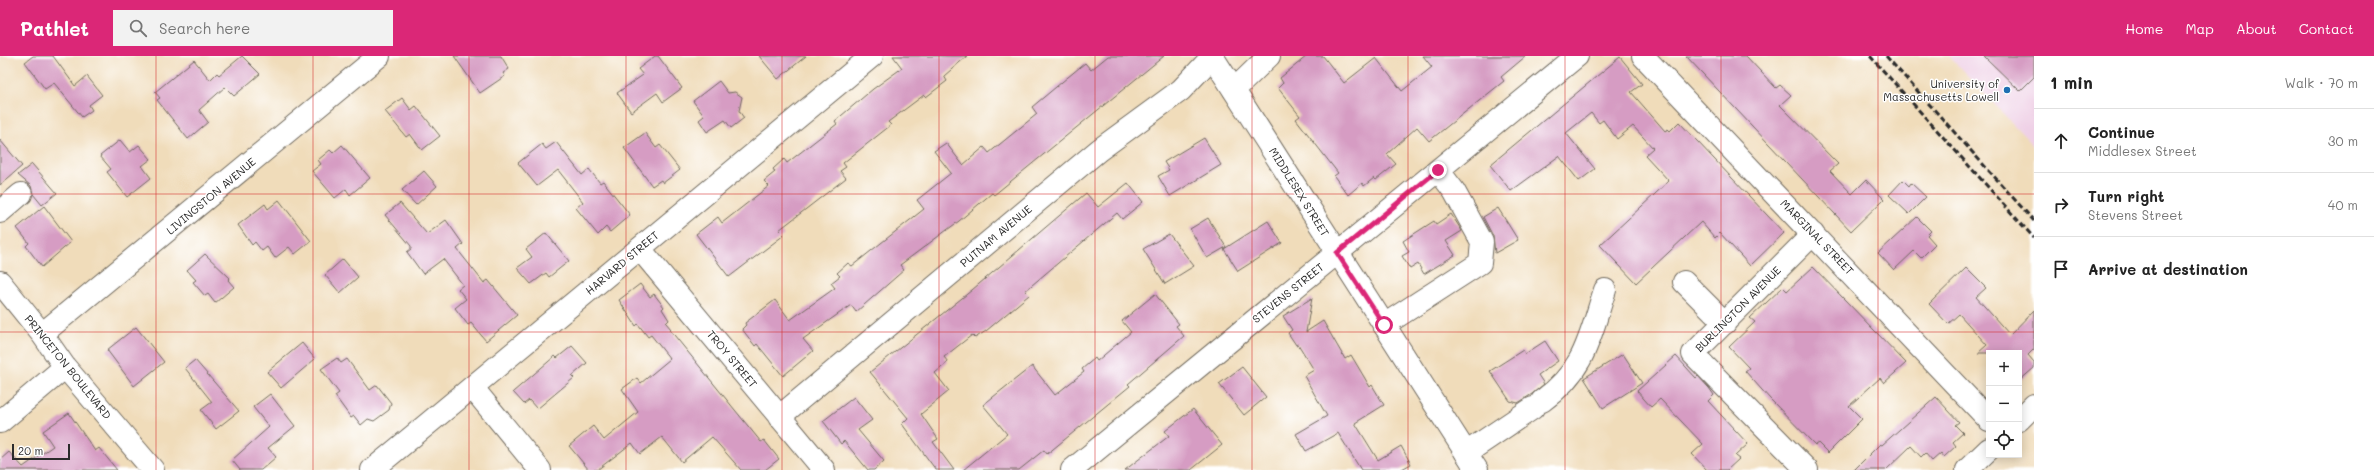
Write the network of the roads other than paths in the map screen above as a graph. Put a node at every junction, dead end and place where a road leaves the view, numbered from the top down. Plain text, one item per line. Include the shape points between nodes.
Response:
1 (379, 56) edge
2 (872, 56) edge
3 (1212, 56) edge
4 (1269, 56) edge
5 (1577, 56) edge
6 (1643, 56) edge
7 (1234, 90) junction
8 (1438, 170) junction
9 (21, 194) dead end
10 (0, 212) edge
11 (1813, 234) junction
12 (640, 249) junction
13 (1337, 253) junction
14 (0, 282) edge
15 (1684, 282) dead end
16 (1605, 290) dead end
17 (1725, 323) junction
18 (1384, 325) junction
19 (42, 334) junction
20 (65, 367) junction
21 (472, 387) junction
22 (2034, 405) edge
23 (780, 417) junction
24 (1986, 417) edge
25 (2022, 417) edge
26 (0, 422) edge
27 (1986, 452) edge
28 (1472, 462) edge
29 (153, 470) edge
30 (372, 470) edge
31 (540, 470) edge
32 (824, 470) edge
33 (1072, 470) edge
34 (1807, 470) edge
35 (1966, 470) edge

1 - 19 street, LIVINGSTON AVENUE
2 - 12 street, HARVARD STREET
3 - 7 street, MIDDLESEX STREET
3 - 23 street, PUTNAM AVENUE via 1180,90 1099,150
4 - 7 street
5 - 8 street, STEVENS STREET
6 - 11 street, MARGINAL STREET
7 - 13 street, MIDDLESEX STREET
8 - 13 street, STEVENS STREET
8 - 18 street via 1454,191 1482,242 1480,263
9 - 10 street
11 - 17 street, BURLINGTON AVENUE
11 - 24 street, MARGINAL STREET
12 - 21 street, HARVARD STREET
12 - 23 street, TROY STREET
13 - 18 street, MIDDLESEX STREET
13 - 33 street, STEVENS STREET
14 - 19 street, PRINCETON BOULEVARD
15 - 17 street
16 - 28 street via 1584,354 1573,373 1558,390
17 - 34 street, BURLINGTON AVENUE via 1693,354
18 - 28 street, MIDDLESEX STREET
19 - 20 street, PRINCETON BOULEVARD
20 - 26 street
20 - 29 street, PRINCETON BOULEVARD
21 - 30 street, HARVARD STREET
21 - 31 street
22 - 25 street
23 - 32 street, TROY STREET
27 - 35 street

